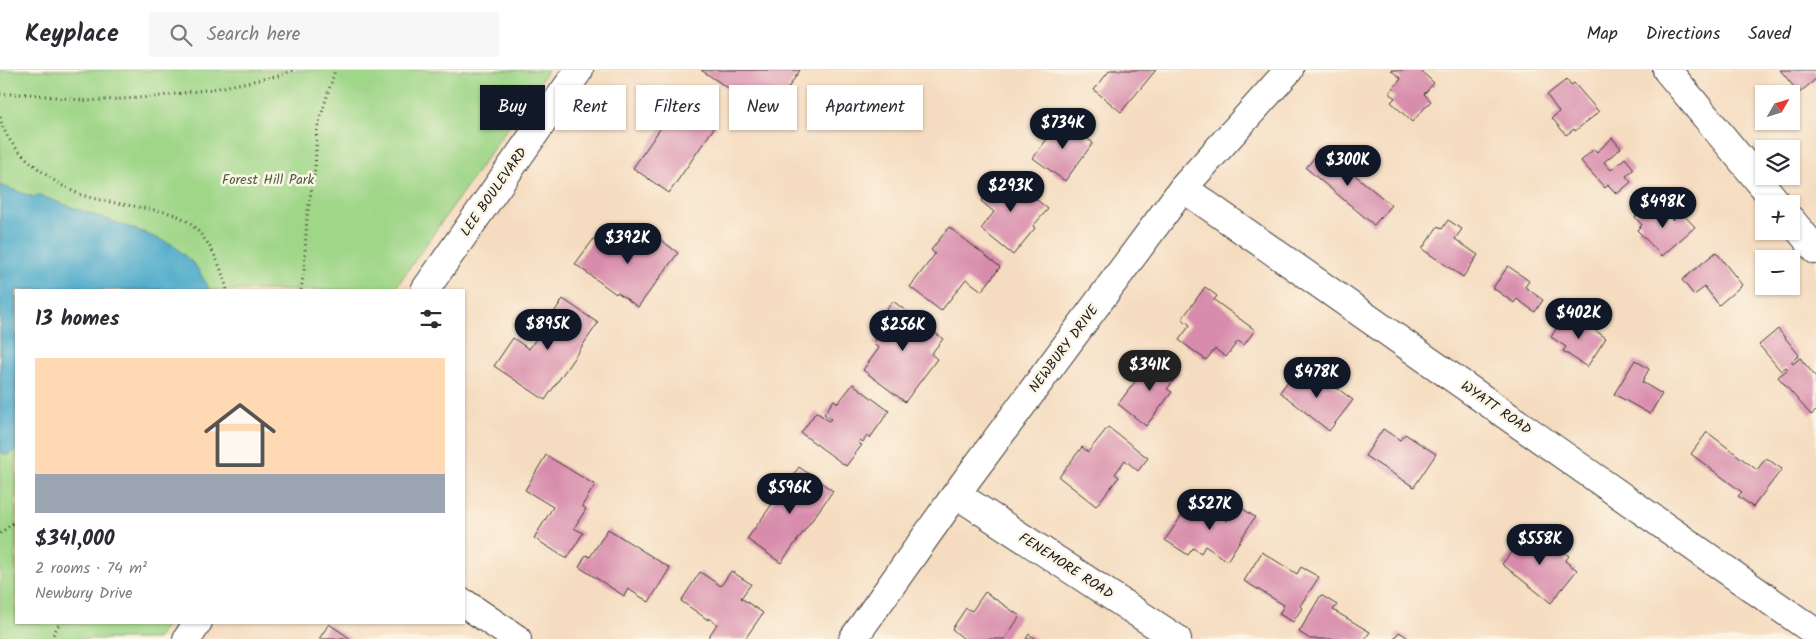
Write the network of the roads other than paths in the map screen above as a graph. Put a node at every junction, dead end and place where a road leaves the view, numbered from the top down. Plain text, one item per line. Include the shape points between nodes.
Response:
1 (579, 70) edge
2 (1289, 70) edge
3 (1667, 70) edge
4 (1183, 188) junction
5 (1771, 195) edge
6 (1800, 231) edge
7 (1816, 250) edge
8 (426, 289) edge
9 (956, 494) junction
10 (465, 604) edge
11 (197, 624) edge
12 (1810, 628) edge
13 (187, 639) edge
14 (517, 639) edge
15 (853, 639) edge
16 (1177, 639) edge

1 - 8 street, LEE BOULEVARD
2 - 4 street, NEWBURY DRIVE
3 - 5 street
4 - 9 street, NEWBURY DRIVE
4 - 12 street, WYATT ROAD
6 - 7 street
9 - 15 street, NEWBURY DRIVE
9 - 16 street, FENEMORE ROAD
10 - 14 street
11 - 13 street

